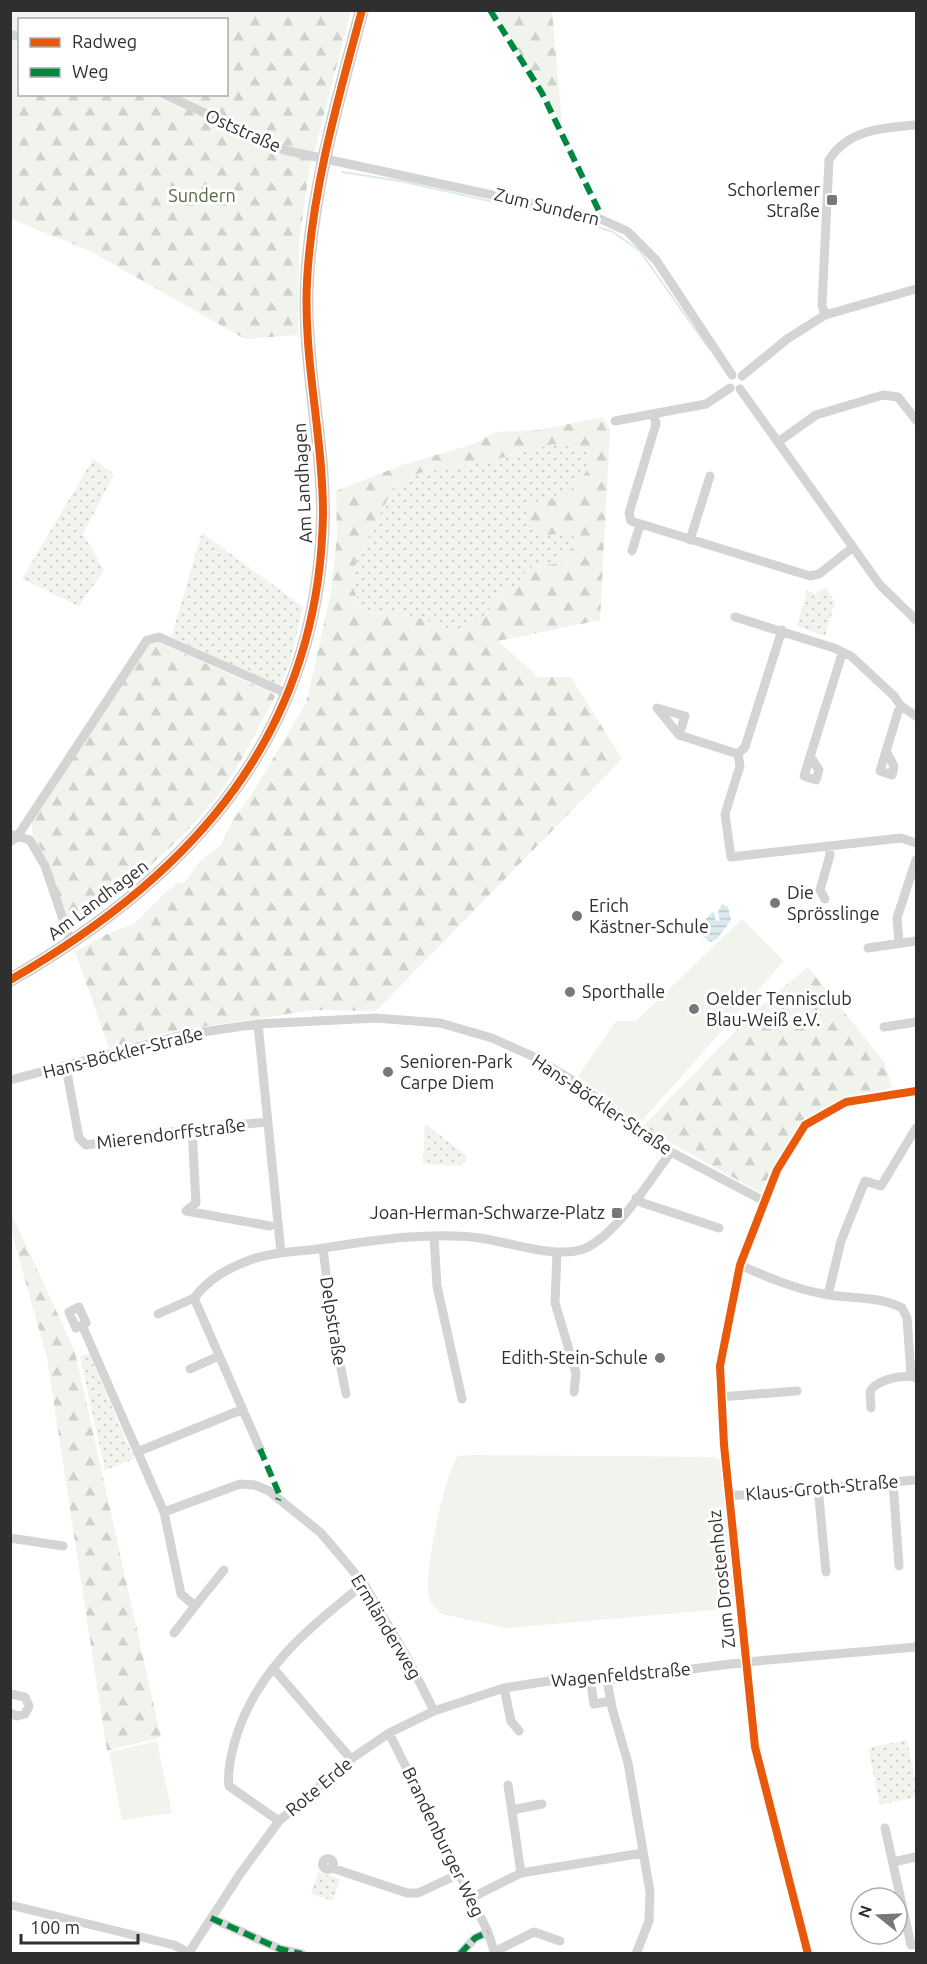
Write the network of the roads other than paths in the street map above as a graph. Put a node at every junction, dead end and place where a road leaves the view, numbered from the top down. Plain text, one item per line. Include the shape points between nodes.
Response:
1 (362, 10) edge
2 (168, 96) edge
3 (916, 125) edge
4 (325, 158) junction
5 (916, 289) edge
6 (825, 315) junction
7 (737, 375) junction
8 (730, 388) junction
9 (740, 389) junction
10 (654, 414) junction
11 (916, 420) edge
12 (615, 421) dead end
13 (778, 442) junction
14 (710, 476) dead end
15 (640, 525) junction
16 (690, 540) junction
17 (852, 548) junction
18 (632, 552) dead end
19 (735, 617) dead end
20 (916, 620) edge
21 (782, 630) junction
22 (842, 654) junction
23 (288, 694) junction
24 (901, 706) junction
25 (916, 716) edge
26 (679, 735) dead end
27 (886, 751) dead end
28 (738, 754) junction
29 (810, 756) dead end
30 (13, 838) edge
31 (916, 843) edge
32 (829, 846) junction
33 (916, 860) edge
34 (825, 899) dead end
35 (916, 941) edge
36 (71, 943) junction
37 (899, 944) junction
38 (868, 948) dead end
39 (10, 980) edge
40 (916, 1022) edge
41 (258, 1024) junction
42 (884, 1027) dead end
43 (66, 1067) junction
44 (10, 1080) edge
45 (916, 1090) edge
46 (267, 1122) junction
47 (916, 1128) edge
48 (192, 1129) junction
49 (671, 1152) junction
50 (636, 1198) junction
51 (764, 1201) junction
52 (270, 1226) dead end
53 (719, 1228) dead end
54 (434, 1237) junction
55 (323, 1248) junction
56 (557, 1252) junction
57 (281, 1253) junction
58 (740, 1265) junction
59 (828, 1295) junction
60 (194, 1298) junction
61 (158, 1314) dead end
62 (82, 1325) dead end
63 (219, 1356) junction
64 (190, 1369) dead end
65 (914, 1376) edge
66 (796, 1391) dead end
67 (573, 1392) dead end
68 (346, 1394) dead end
69 (720, 1397) junction
70 (462, 1399) dead end
71 (871, 1408) dead end
72 (241, 1410) junction
73 (260, 1449) dead end
74 (137, 1452) junction
75 (916, 1480) edge
76 (893, 1481) junction
77 (818, 1487) junction
78 (728, 1496) junction
79 (164, 1512) junction
80 (10, 1538) edge
81 (63, 1546) dead end
82 (899, 1566) dead end
83 (224, 1570) dead end
84 (826, 1572) dead end
85 (364, 1584) junction
86 (195, 1606) junction
87 (174, 1633) dead end
88 (916, 1647) edge
89 (746, 1662) junction
90 (273, 1668) junction
91 (590, 1678) junction
92 (607, 1680) junction
93 (504, 1688) junction
94 (10, 1694) edge
95 (610, 1701) junction
96 (434, 1711) junction
97 (10, 1713) edge
98 (519, 1731) dead end
99 (389, 1733) junction
100 (351, 1759) junction
101 (508, 1785) dead end
102 (543, 1804) dead end
103 (512, 1810) junction
104 (279, 1821) junction
105 (885, 1828) dead end
106 (643, 1853) junction
107 (916, 1857) edge
108 (893, 1862) junction
109 (332, 1868) dead end
110 (520, 1873) junction
111 (459, 1874) junction
112 (471, 1898) junction
113 (10, 1905) edge
114 (211, 1918) junction
115 (488, 1932) junction
116 (560, 1941) dead end
117 (916, 1944) edge
118 (189, 1953) edge
119 (302, 1953) edge
120 (460, 1953) edge
121 (495, 1953) edge
122 (636, 1953) edge
123 (808, 1953) edge

1 - 4 street, Am Landhagen
2 - 4 street, Oststraße via 284,150
3 - 6 street via 858,134 839,145 829,160 822,305
4 - 7 street, Zum Sundern via 493,193 612,224 643,245 656,260
4 - 23 street, Am Landhagen via 307,284 309,356 321,473 322,548 311,624
5 - 6 street
6 - 7 street
7 - 8 street via 728,378
7 - 9 street via 744,381
8 - 9 street
8 - 10 street via 706,404
9 - 13 street
10 - 12 street
10 - 15 street via 656,424 629,513 631,521
11 - 13 street via 898,397 883,394 816,415
13 - 17 street
14 - 16 street
15 - 16 street
15 - 18 street
16 - 17 street via 810,576 819,574
17 - 20 street via 880,585
19 - 21 street
21 - 22 street
21 - 28 street via 745,747
22 - 24 street via 851,656
22 - 29 street
23 - 30 street via 159,637 147,640
23 - 36 street, Am Landhagen via 258,756 228,801 182,853
24 - 25 street
24 - 27 street
26 - 28 street
28 - 32 street via 740,766 725,814 731,857
30 - 36 street via 30,840 45,866
31 - 32 street via 901,838
32 - 34 street via 820,890
33 - 37 street via 897,918
35 - 37 street
36 - 39 street, Am Landhagen
37 - 38 street
40 - 42 street
41 - 43 street, Hans-Böckler-Straße via 182,1035
41 - 46 street, Mierendorffstraße
41 - 49 street, Hans-Böckler-Straße via 408,1019 480,1034 532,1056 568,1078
43 - 44 street, Hans-Böckler-Straße
43 - 48 street, Mierendorffstraße via 78,1138 86,1145
45 - 51 street, Zum Drostenholz via 846,1102 805,1125 777,1170
46 - 48 street, Mierendorffstraße
46 - 57 street, Mierendorffstraße
47 - 59 street via 881,1186 865,1181 841,1241
48 - 52 street via 197,1190 196,1203 186,1211
49 - 50 street
49 - 51 street, Hans-Böckler-Straße
50 - 53 street
50 - 56 street via 600,1239 576,1251
51 - 58 street, Zum Drostenholz
54 - 55 street
54 - 56 street via 479,1238
54 - 70 street via 437,1286
55 - 57 street
55 - 68 street, Delpstraße
56 - 67 street via 555,1303 576,1373
57 - 60 street via 250,1260 209,1280
58 - 59 street via 789,1285
58 - 69 street, Zum Drostenholz via 720,1366
59 - 65 street via 902,1308 907,1318
60 - 61 street
60 - 63 street
62 - 74 street
63 - 64 street
63 - 72 street
65 - 71 street via 873,1387
66 - 69 street
69 - 78 street, Zum Drostenholz
72 - 73 street
72 - 74 street
74 - 79 street
75 - 76 street, Klaus-Groth-Straße
76 - 77 street, Klaus-Groth-Straße
76 - 82 street
77 - 78 street, Klaus-Groth-Straße
77 - 84 street
78 - 89 street, Zum Drostenholz
79 - 85 street, Ermländerweg via 240,1484 255,1485 321,1533
79 - 86 street via 181,1594
80 - 81 street
83 - 86 street
85 - 90 street via 289,1647
85 - 96 street, Ermländerweg
86 - 87 street
88 - 89 street, Wagenfeldstraße
89 - 92 street, Wagenfeldstraße
89 - 123 street, Zum Drostenholz via 759,1770
90 - 100 street
90 - 104 street via 238,1731 228,1778 229,1786
91 - 92 street, Wagenfeldstraße
91 - 93 street, Wagenfeldstraße
91 - 95 street via 594,1704
92 - 95 street
93 - 96 street, Rote Erde
93 - 98 street via 511,1721
94 - 97 street via 25,1697 29,1706 24,1714
95 - 106 street via 628,1763
96 - 99 street, Rote Erde
99 - 100 street, Rote Erde
99 - 111 street, Brandenburger Weg
100 - 104 street, Rote Erde
101 - 103 street
102 - 103 street
103 - 110 street
104 - 114 street, Rote Erde
105 - 108 street
106 - 110 street
106 - 122 street via 649,1921
107 - 108 street
108 - 117 street via 911,1945
109 - 111 street via 407,1893 418,1893
110 - 112 street
111 - 112 street, Brandenburger Weg
112 - 115 street, Brandenburger Weg
113 - 118 street via 174,1945
114 - 118 street, Rote Erde
114 - 119 street via 280,1949
115 - 120 street
115 - 121 street, Brandenburger Weg
116 - 121 street, Brandenburger Weg via 534,1932

